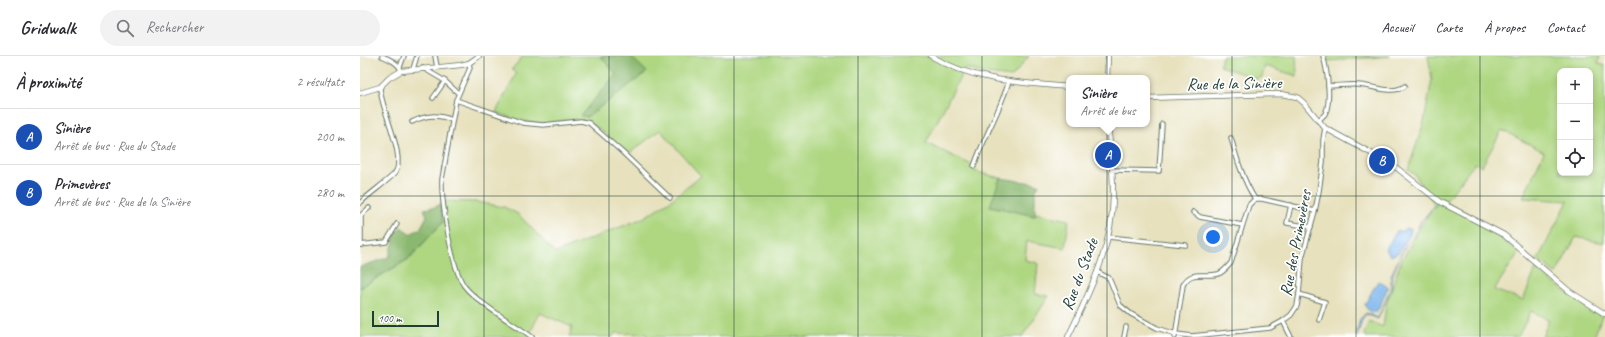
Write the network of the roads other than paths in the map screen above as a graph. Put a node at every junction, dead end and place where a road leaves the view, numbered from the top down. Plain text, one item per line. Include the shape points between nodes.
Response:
1 (382, 56) edge
2 (404, 56) edge
3 (417, 56) edge
4 (435, 56) edge
5 (479, 56) edge
6 (931, 56) edge
7 (1108, 56) edge
8 (1323, 56) edge
9 (470, 63) junction
10 (437, 67) junction
11 (422, 68) junction
12 (400, 69) junction
13 (413, 69) junction
14 (1107, 75) edge
15 (445, 81) junction
16 (1008, 81) junction
17 (1328, 86) junction
18 (1405, 86) dead end
19 (380, 87) junction
20 (1066, 87) edge
21 (360, 93) edge
22 (458, 93) junction
23 (433, 98) dead end
24 (1150, 98) edge
25 (456, 100) junction
26 (452, 120) junction
27 (1318, 121) junction
28 (412, 122) dead end
29 (1162, 124) dead end
30 (1108, 127) edge
31 (1326, 128) junction
32 (1231, 138) dead end
33 (974, 166) dead end
34 (1112, 170) junction
35 (1159, 171) junction
36 (1165, 172) dead end
37 (670, 198) dead end
38 (1254, 199) junction
39 (360, 203) edge
40 (1291, 205) junction
41 (369, 208) dead end
42 (1316, 211) junction
43 (1193, 212) dead end
44 (397, 224) dead end
45 (1242, 225) junction
46 (1311, 228) junction
47 (1108, 237) junction
48 (361, 245) edge
49 (1186, 245) dead end
50 (1097, 272) junction
51 (1299, 294) junction
52 (1605, 314) edge
53 (1319, 320) dead end
54 (1283, 321) junction
55 (1126, 327) dead end
56 (1223, 332) junction
57 (1175, 336) edge
58 (532, 337) edge
59 (1068, 337) edge
60 (1124, 337) edge
61 (1222, 337) edge
62 (1291, 337) edge

1 - 12 street
2 - 12 street
3 - 13 street
4 - 10 street
5 - 9 street
6 - 16 street via 946,65 969,73
7 - 14 street
8 - 17 street
9 - 10 street
9 - 22 street
10 - 11 street
11 - 13 street
11 - 15 street
12 - 13 street
12 - 19 street
15 - 22 street
15 - 23 street
16 - 20 street
16 - 33 street via 1001,104
17 - 18 street via 1358,85 1386,89 1402,89
17 - 27 street via 1325,113
19 - 21 street
19 - 39 street via 398,161 396,172
22 - 25 street
24 - 27 street, Rue de la Sinière via 1289,94 1300,99
25 - 26 street
25 - 37 street via 523,123 589,123
26 - 28 street via 433,115 420,117
26 - 58 street via 442,190 446,225 458,276 476,298
27 - 31 street, Rue de la Sinière
29 - 35 street
30 - 34 street, Rue du Stade
31 - 42 street, Rue des Primevères
31 - 52 street, Rue de la Sinière via 1393,165 1451,208 1504,235 1570,291
32 - 38 street
34 - 35 street
34 - 47 street, Rue du Stade via 1113,205
35 - 36 street
38 - 40 street
38 - 45 street via 1249,205
40 - 42 street
40 - 46 street via 1287,223
41 - 48 street via 362,215
42 - 46 street, Rue des Primevères
43 - 45 street via 1200,217
44 - 48 street via 386,242
45 - 57 street via 1230,263 1224,270 1217,274 1193,275 1186,280
46 - 51 street, Rue des Primevères via 1300,266
47 - 49 street
47 - 50 street, Rue du Stade
50 - 57 street, Rue des Primevères via 1109,278 1120,305 1131,314
50 - 59 street, Rue du Stade
51 - 53 street via 1325,302
51 - 54 street, Rue des Primevères via 1297,306
54 - 56 street, Rue des Primevères via 1270,328
54 - 62 street
55 - 60 street
56 - 57 street, Rue des Primevères
56 - 61 street

